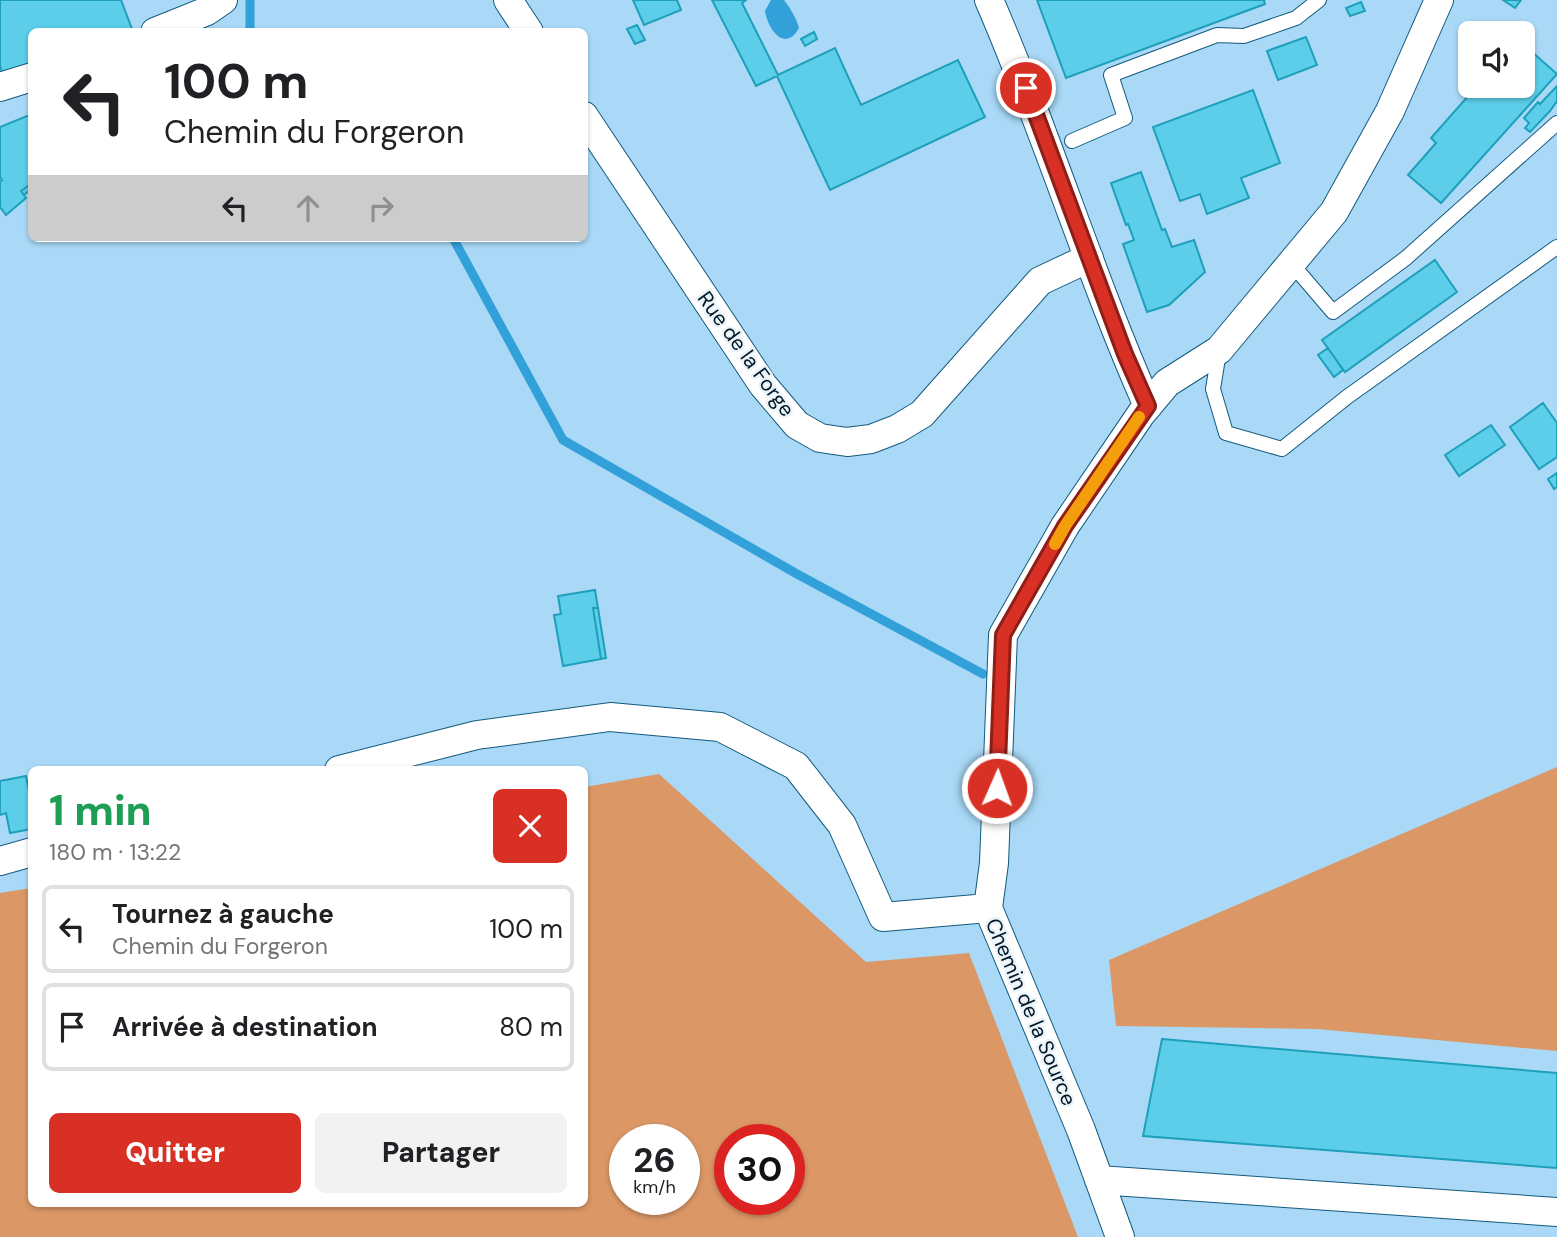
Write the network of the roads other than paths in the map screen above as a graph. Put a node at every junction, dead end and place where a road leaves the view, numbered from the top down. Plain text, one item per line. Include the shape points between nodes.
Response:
1 (223, 0) edge
2 (508, 0) edge
3 (989, 0) edge
4 (1320, 0) edge
5 (1439, 0) edge
6 (165, 28) edge
7 (526, 28) edge
8 (28, 78) edge
9 (0, 87) edge
10 (588, 122) edge
11 (1557, 124) edge
12 (1072, 141) dead end
13 (1557, 247) edge
14 (1089, 258) junction
15 (1291, 263) junction
16 (1219, 350) junction
17 (1148, 406) junction
18 (354, 766) edge
19 (28, 853) edge
20 (0, 860) edge
21 (988, 908) junction
22 (1099, 1180) junction
23 (1557, 1212) edge
24 (1120, 1237) edge

1 - 6 street
2 - 7 street
3 - 14 street
4 - 12 lane via 1296,18 1244,36 1217,35 1111,75 1125,118
5 - 15 street, Chemin de la Source via 1390,111 1334,212
8 - 9 street
10 - 14 street, Rue de la Forge via 763,385 797,425 820,438 871,439 922,414 1040,281
11 - 15 lane via 1406,258 1333,313
13 - 16 lane via 1282,449 1226,433 1213,389
14 - 17 street
15 - 16 street, Chemin de la Source
16 - 17 street, Chemin de la Source via 1167,383
17 - 21 street, Chemin de la Source via 1065,526 1003,635 994,863
18 - 21 street via 477,735 610,718 720,727 796,766 842,825 883,916
19 - 20 street
21 - 22 street, Chemin de la Source
22 - 23 street
22 - 24 street, Chemin de la Source

